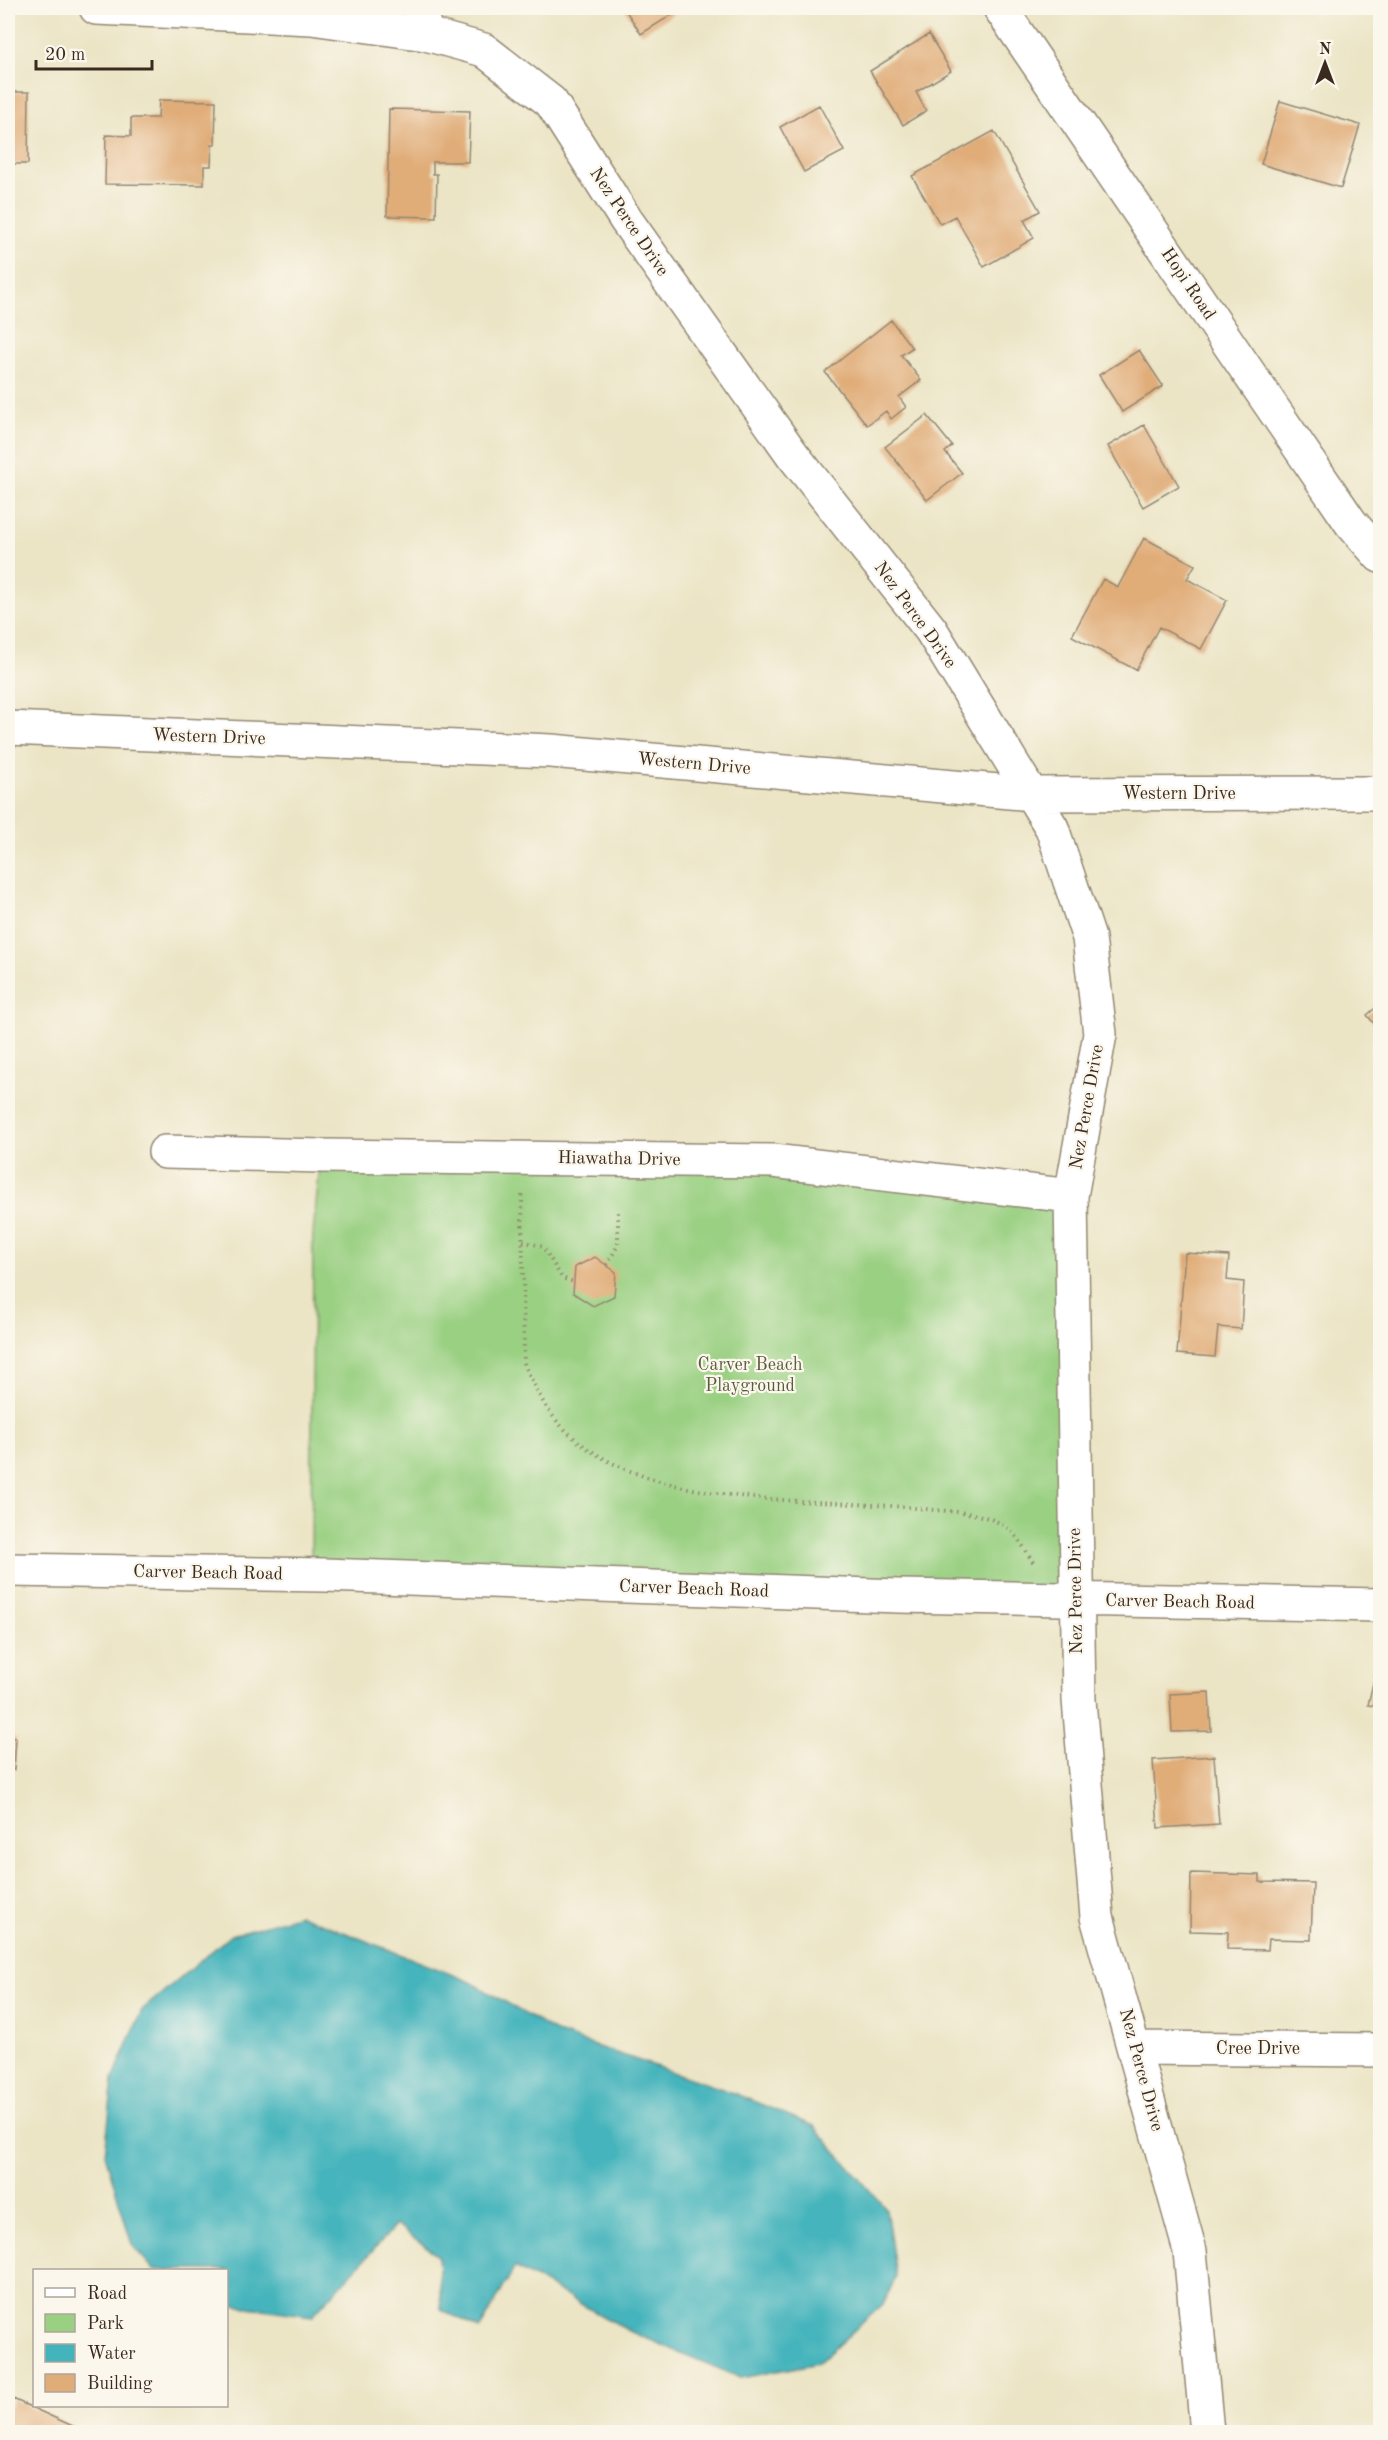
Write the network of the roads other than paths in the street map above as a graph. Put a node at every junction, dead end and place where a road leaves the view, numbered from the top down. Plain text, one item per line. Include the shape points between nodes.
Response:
1 (96, 8) edge
2 (1000, 8) edge
3 (423, 21) edge
4 (1380, 556) edge
5 (8, 728) edge
6 (1380, 793) edge
7 (1032, 794) junction
8 (165, 1152) dead end
9 (1071, 1196) junction
10 (8, 1570) edge
11 (1076, 1600) junction
12 (1380, 1605) edge
13 (1135, 2048) junction
14 (1380, 2050) edge
15 (1207, 2433) edge

1 - 3 street, Nez Perce Drive
2 - 4 street, Hopi Road via 1350,523
3 - 7 street, Nez Perce Drive via 484,51 550,102 626,220 792,454 931,630
5 - 7 street, Western Drive via 551,751
6 - 7 street, Western Drive
7 - 9 street, Nez Perce Drive via 1052,828 1089,938 1100,1034
8 - 9 street, Hiawatha Drive via 773,1161
9 - 11 street, Nez Perce Drive
10 - 11 street, Carver Beach Road via 325,1575
11 - 12 street, Carver Beach Road
11 - 13 street, Nez Perce Drive via 1079,1700 1097,1917
13 - 14 street, Cree Drive
13 - 15 street, Nez Perce Drive via 1190,2250

